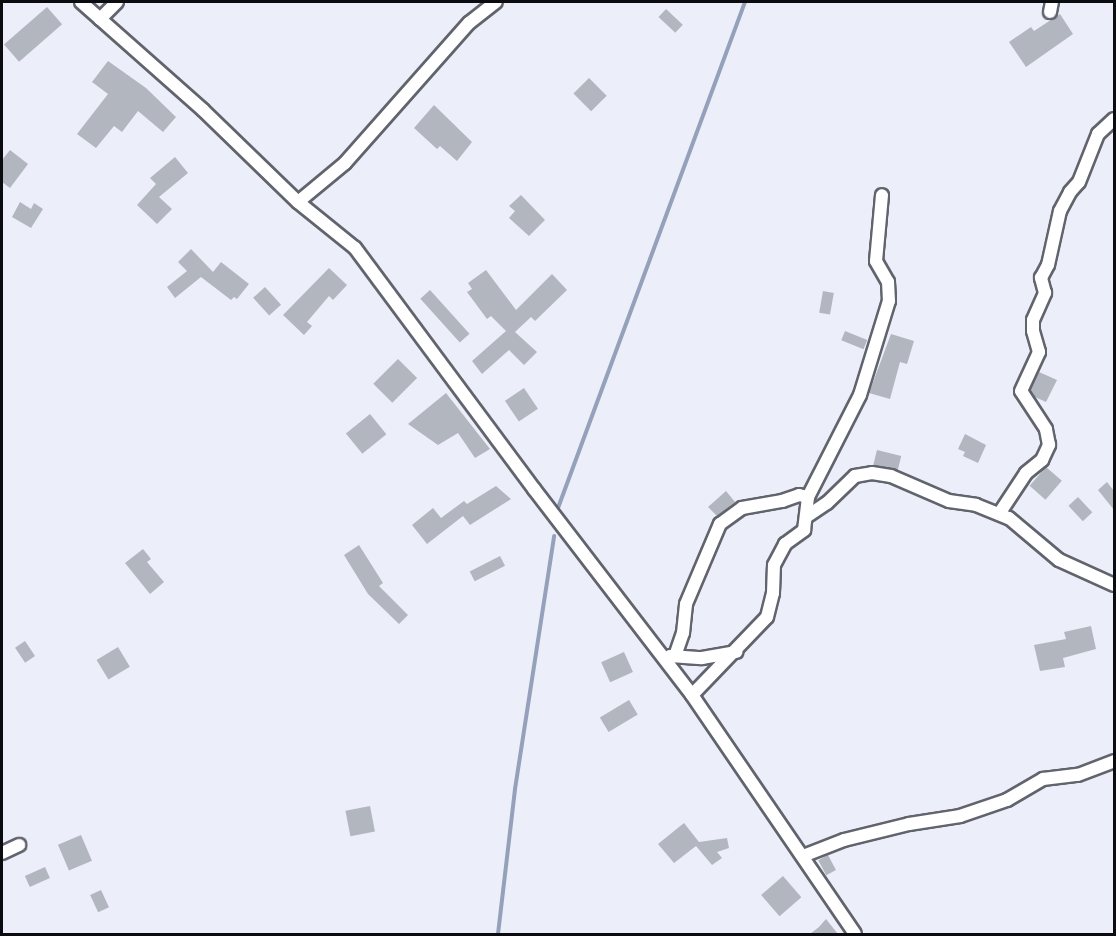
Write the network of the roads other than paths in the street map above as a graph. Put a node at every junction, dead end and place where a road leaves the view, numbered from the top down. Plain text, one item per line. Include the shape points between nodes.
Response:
1 (81, 2) edge
2 (117, 2) edge
3 (496, 2) edge
4 (100, 19) junction
5 (1114, 118) edge
6 (882, 195) dead end
7 (298, 202) junction
8 (808, 497) junction
9 (999, 514) junction
10 (806, 517) junction
11 (1114, 585) edge
12 (736, 652) junction
13 (669, 656) junction
14 (692, 695) junction
15 (1114, 761) edge
16 (19, 845) dead end
17 (2, 853) edge
18 (803, 856) junction
19 (855, 934) edge

1 - 4 street
2 - 4 street
3 - 7 street via 470,23 345,163
4 - 7 street via 203,110
5 - 9 street via 1098,134 1079,182 1060,211 1048,265 1041,278 1045,293 1033,331 1039,352 1021,391 1046,429 1049,445 1042,460 1026,473
6 - 8 street via 876,261 888,282 889,301 860,395
7 - 13 street via 356,248 534,489
8 - 10 street
8 - 13 street via 800,495 742,508 720,524 686,604 683,633
9 - 10 street via 872,473 855,476
9 - 11 street via 1059,560
10 - 12 street via 804,530 785,544 774,565 767,617
12 - 13 street via 702,658
12 - 14 street
13 - 14 street
14 - 18 street
15 - 18 street via 1078,775 1043,779 1007,800 960,816 844,840
16 - 17 street
18 - 19 street

